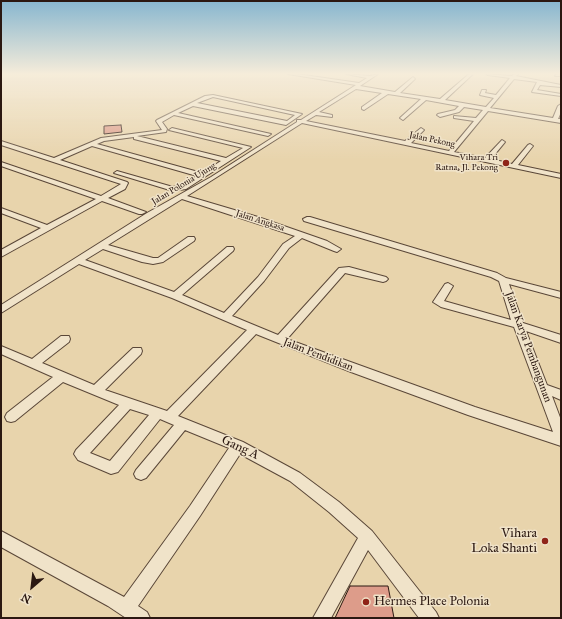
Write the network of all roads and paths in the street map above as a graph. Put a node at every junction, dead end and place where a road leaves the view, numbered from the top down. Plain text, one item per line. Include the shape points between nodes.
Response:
1 (246, 103) edge
2 (326, 103) edge
3 (371, 103) edge
4 (420, 103) edge
5 (453, 103) edge
6 (493, 103) edge
7 (193, 104) joint
8 (460, 104) junction
9 (561, 106) edge
10 (364, 108) dead end
11 (488, 108) junction
12 (314, 112) junction
13 (173, 113) junction
14 (440, 115) dead end
15 (330, 116) dead end
16 (456, 116) dead end
17 (403, 118) dead end
18 (478, 120) junction
19 (558, 120) edge
20 (299, 121) junction
21 (286, 123) junction
22 (280, 127) dead end
23 (164, 130) junction
24 (421, 130) dead end
25 (129, 136) junction
26 (502, 142) dead end
27 (1, 143) edge
28 (91, 144) junction
29 (253, 144) junction
30 (406, 144) junction
31 (530, 146) dead end
32 (450, 153) junction
33 (62, 157) junction
34 (56, 160) junction
35 (225, 160) junction
36 (487, 160) junction
37 (1, 164) edge
38 (514, 166) junction
39 (203, 175) junction
40 (561, 176) edge
41 (182, 196) junction
42 (102, 198) junction
43 (1, 210) edge
44 (142, 212) dead end
45 (307, 219) dead end
46 (48, 228) junction
47 (301, 235) junction
48 (192, 239) dead end
49 (102, 246) junction
50 (230, 249) dead end
51 (337, 249) dead end
52 (1, 254) edge
53 (79, 261) junction
54 (383, 279) dead end
55 (503, 280) junction
56 (448, 286) dead end
57 (561, 295) edge
58 (176, 296) junction
59 (1, 310) edge
60 (226, 316) junction
61 (518, 325) junction
62 (255, 329) junction
63 (64, 339) dead end
64 (561, 339) edge
65 (280, 340) junction
66 (1, 350) edge
67 (137, 351) dead end
68 (35, 364) junction
69 (62, 376) junction
70 (544, 389) junction
71 (96, 391) junction
72 (561, 395) edge
73 (128, 403) junction
74 (164, 415) junction
75 (11, 418) dead end
76 (183, 423) junction
77 (561, 438) edge
78 (238, 446) junction
79 (141, 474) dead end
80 (367, 536) junction
81 (1, 539) edge
82 (126, 608) junction
83 (141, 618) edge
84 (322, 618) edge
85 (430, 618) edge

1 - 21 street via 298,114
2 - 12 street, Jalan Polonia Ujung
3 - 10 street
4 - 17 street
5 - 8 street
6 - 11 street
7 - 13 street
7 - 21 street
8 - 11 street
8 - 14 street via 456,111
9 - 19 street
11 - 18 street
11 - 19 street
12 - 15 street
12 - 20 street, Jalan Polonia Ujung
13 - 23 street via 159,121
13 - 29 street via 271,132
16 - 18 street
18 - 32 street
20 - 30 street, Jalan Pekong
20 - 41 street, Jalan Polonia Ujung
21 - 22 street
23 - 25 street
23 - 29 street
24 - 30 street
25 - 28 street via 106,138
25 - 35 street
26 - 36 street
27 - 34 street
28 - 33 street
28 - 39 street
29 - 35 street
30 - 32 street, Jalan Pekong
31 - 38 street
32 - 36 street, Jalan Pekong
33 - 34 street
33 - 39 street via 170,189 181,188
34 - 42 street via 125,183
35 - 39 street
36 - 38 street, Jalan Pekong
37 - 42 street
38 - 40 street, Jalan Pekong
41 - 47 street, Jalan Angkasa
41 - 49 street, Jalan Polonia Ujung
42 - 44 street
42 - 46 street
43 - 46 street
45 - 55 street via 494,274
46 - 52 street
47 - 51 street, Jalan Angkasa
47 - 60 street via 286,246 261,279
48 - 49 street via 160,260 154,261
49 - 53 street, Jalan Polonia Ujung
50 - 58 street
53 - 58 street, Jalan Pendidikan
53 - 59 street, Jalan Polonia Ujung
54 - 65 street via 342,270
55 - 57 street
55 - 61 street, Jalan Karya Pembangunan
56 - 61 street via 439,300 440,303
58 - 60 street, Jalan Pendidikan
60 - 62 street, Jalan Pendidikan
61 - 64 street
61 - 70 street, Jalan Karya Pembangunan
62 - 65 street, Jalan Pendidikan
62 - 74 street
63 - 68 street
65 - 77 street, Jalan Pendidikan via 472,411
66 - 68 street, Gang A
67 - 71 street
68 - 69 street, Gang A
69 - 71 street, Gang A
69 - 75 street
70 - 72 street
70 - 77 street, Jalan Karya Pembangunan
71 - 73 street, Gang A
73 - 74 street, Gang A
73 - 74 street via 84,450 81,454 83,456 113,468
74 - 76 street, Gang A
76 - 78 street, Gang A
76 - 79 street
78 - 80 street, Gang A via 313,490
78 - 82 street
80 - 84 street
80 - 85 street, Gang A
81 - 82 street
82 - 83 street

